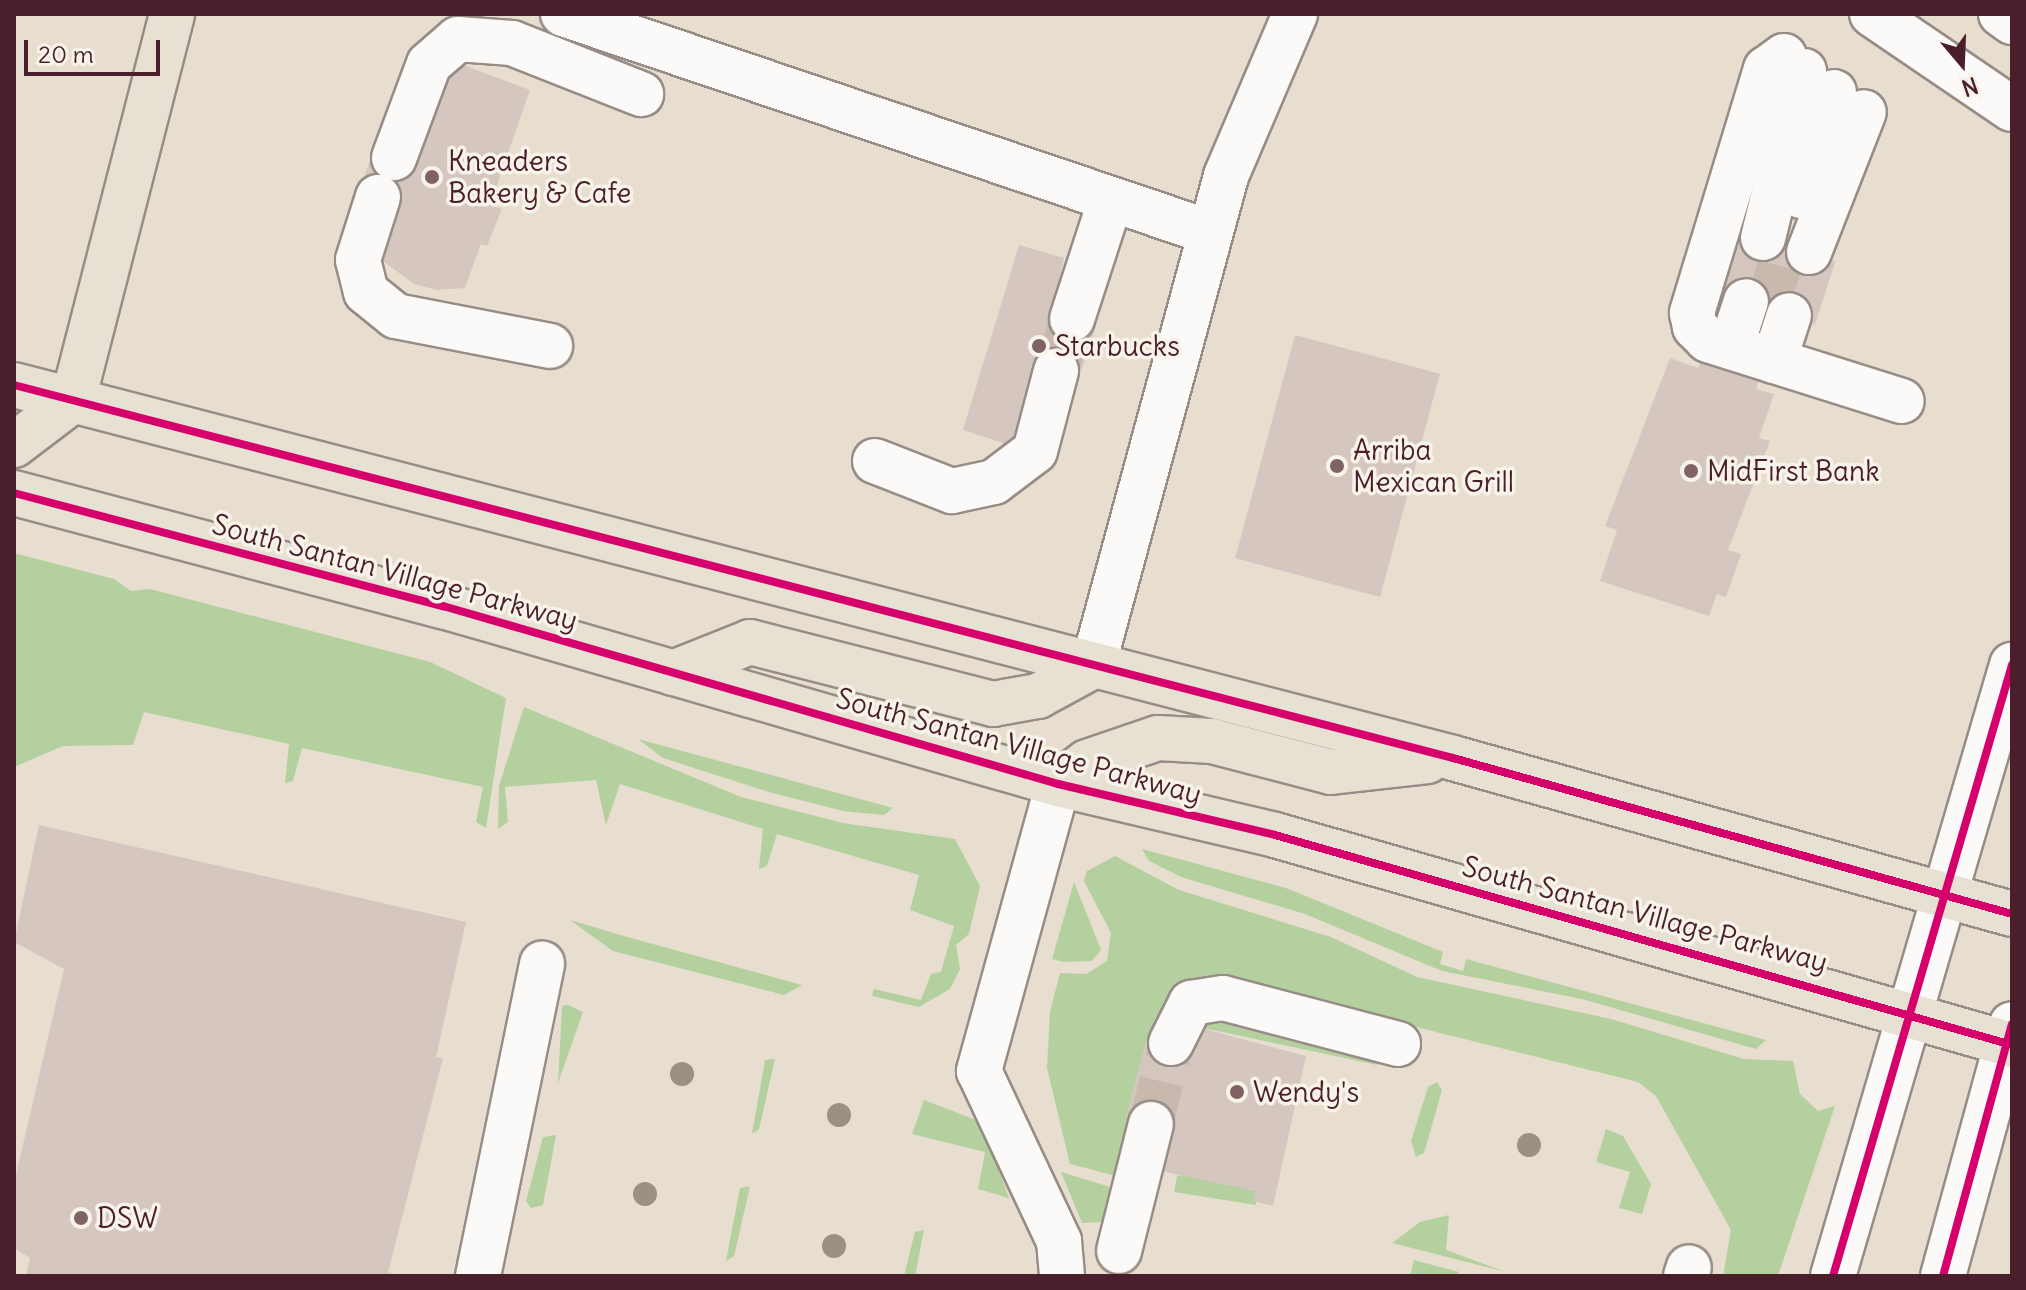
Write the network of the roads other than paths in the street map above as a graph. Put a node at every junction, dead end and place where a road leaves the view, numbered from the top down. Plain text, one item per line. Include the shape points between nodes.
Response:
1 (172, 14) edge
2 (563, 14) edge
3 (1295, 14) edge
4 (1872, 14) edge
5 (2001, 14) edge
6 (2012, 22) edge
7 (1822, 83) junction
8 (641, 94) dead end
9 (2012, 109) edge
10 (1111, 199) junction
11 (1209, 232) junction
12 (1072, 319) tunnel mouth
13 (550, 346) dead end
14 (1741, 350) junction
15 (1056, 371) tunnel mouth
16 (14, 385) edge
17 (73, 400) junction
18 (1902, 401) dead end
19 (14, 445) edge
20 (875, 461) dead end
21 (14, 493) edge
22 (2012, 665) edge
23 (1093, 666) junction
24 (673, 673) junction
25 (1453, 758) junction
26 (1058, 784) junction
27 (1945, 895) junction
28 (2012, 914) edge
29 (542, 963) dead end
30 (1907, 1013) junction
31 (2010, 1037) edge
32 (1171, 1043) tunnel mouth
33 (1398, 1044) dead end
34 (1151, 1124) tunnel mouth
35 (1119, 1251) dead end
36 (478, 1276) edge
37 (1062, 1276) edge
38 (1833, 1276) edge
39 (1943, 1276) edge

1 - 17 main road
2 - 10 street
3 - 11 street
4 - 9 street
5 - 6 street
7 - 7 street via 1774,241
7 - 14 street via 1766,69 1692,313
8 - 13 street via 512,43 458,39 429,64 386,177 358,260 366,292 396,316
10 - 11 street
10 - 12 street
11 - 23 street
14 - 14 street via 1756,304
14 - 18 street
15 - 20 street via 1035,451 994,482 952,491
16 - 17 main road
17 - 19 main road
17 - 23 main road
21 - 24 main road, South Santan Village Parkway
22 - 27 street
23 - 24 main road via 1038,696 993,704 750,642
23 - 25 main road
24 - 26 main road, South Santan Village Parkway
25 - 26 main road via 1331,772 1212,741 1158,738 1087,762
25 - 27 main road
26 - 30 main road, South Santan Village Parkway via 1275,835
26 - 37 street via 979,1071 1059,1241
27 - 28 main road
27 - 30 street
29 - 36 street
30 - 31 main road, South Santan Village Parkway
30 - 38 street
31 - 39 street
32 - 33 street via 1191,1003 1223,998
34 - 35 street

